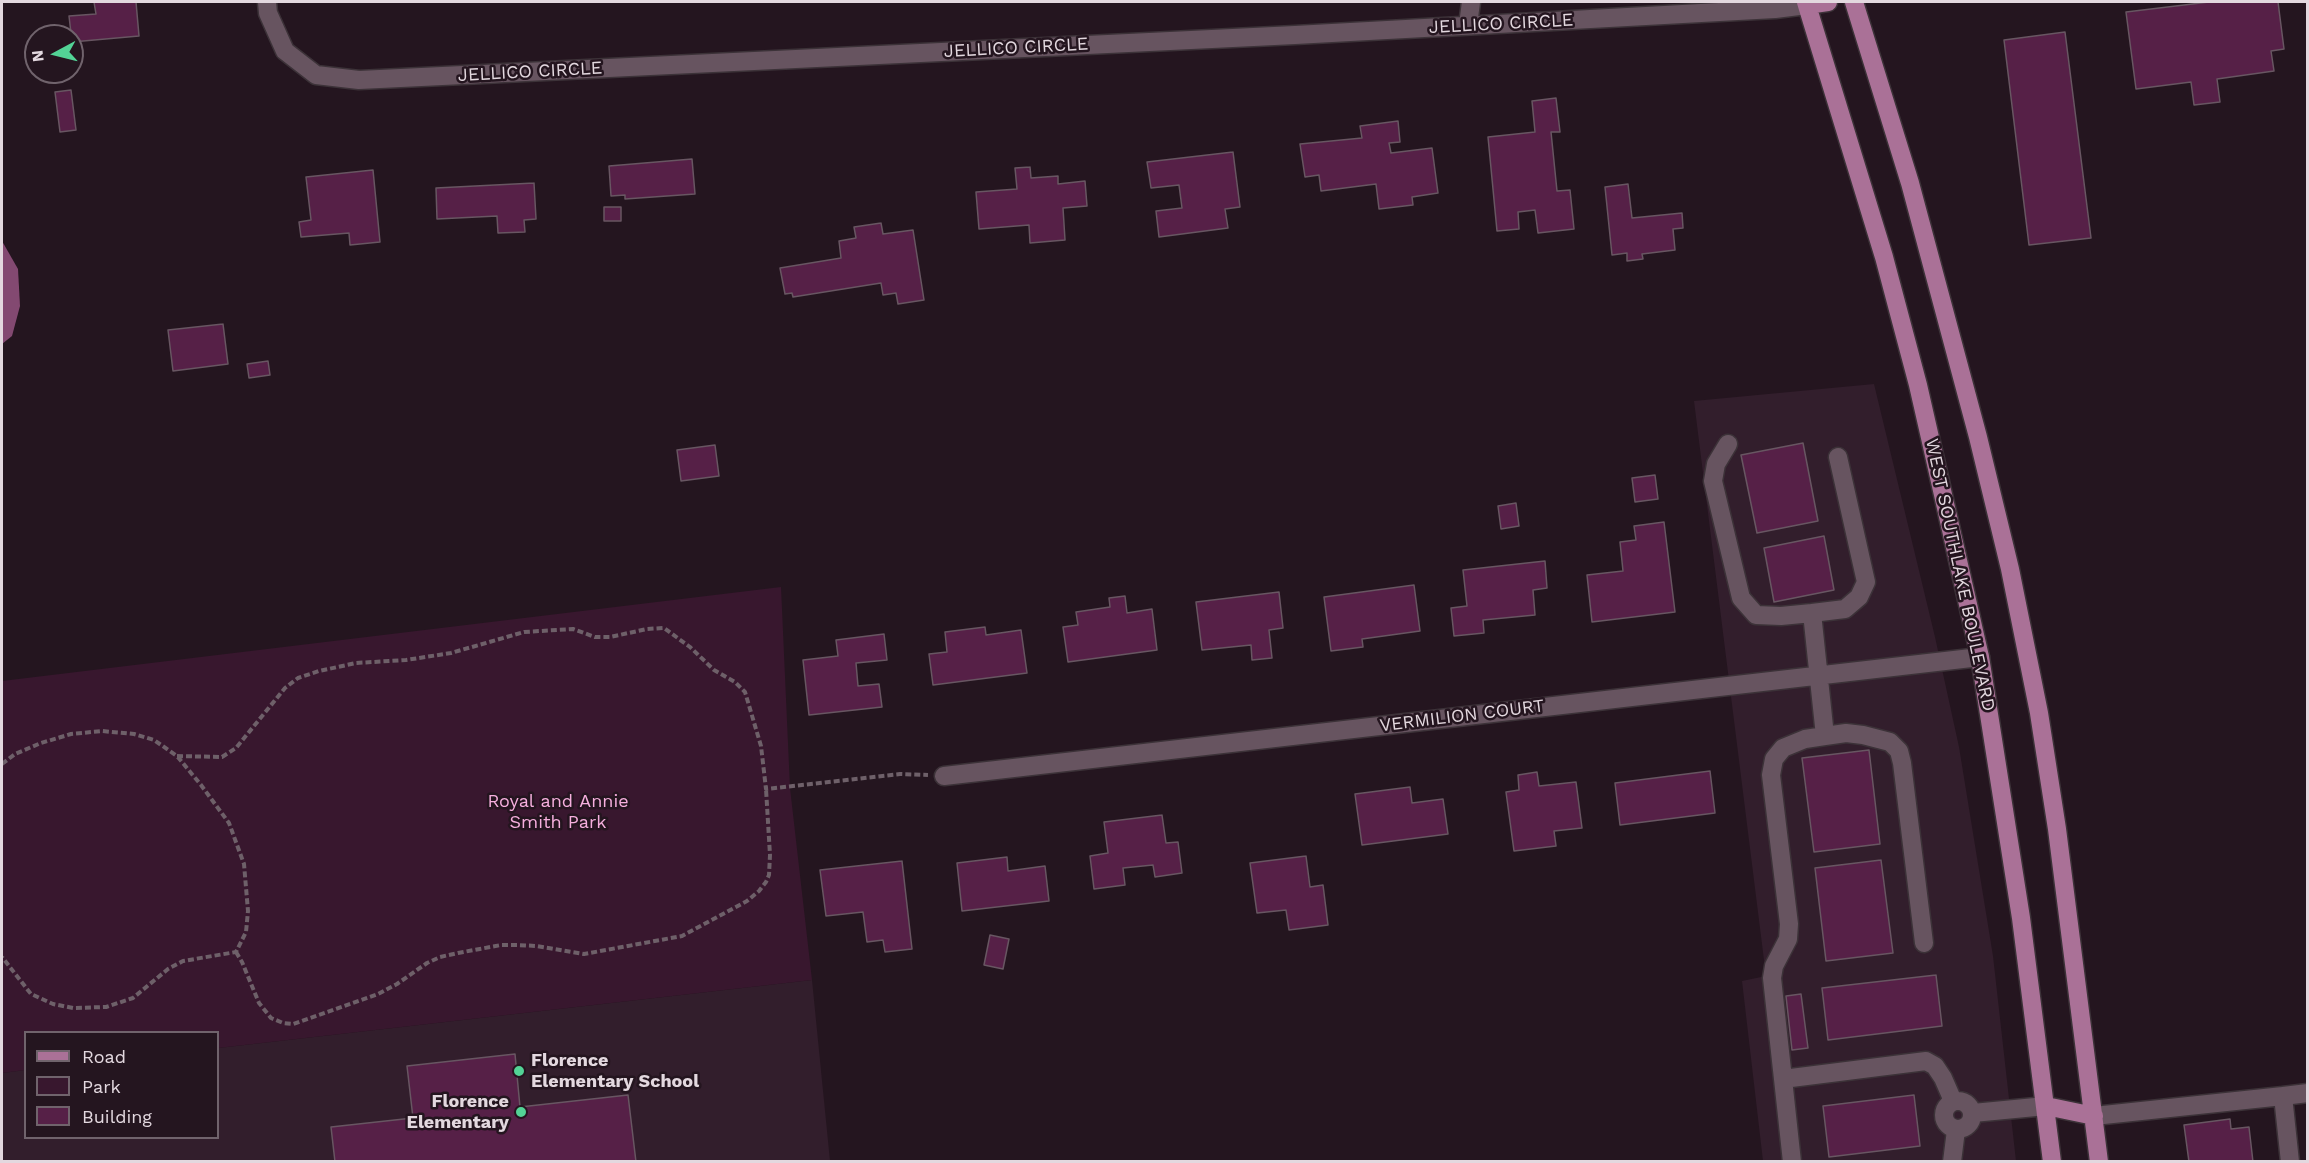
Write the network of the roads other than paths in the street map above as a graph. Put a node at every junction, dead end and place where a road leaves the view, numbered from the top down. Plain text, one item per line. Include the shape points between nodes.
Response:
1 (267, 2) edge
2 (1471, 2) edge
3 (1828, 2) edge
4 (1854, 2) edge
5 (1806, 3) edge
6 (1468, 26) junction
7 (1728, 444) dead end
8 (1838, 457) dead end
9 (1812, 613) junction
10 (1980, 657) junction
11 (1818, 675) junction
12 (1825, 736) junction
13 (945, 776) road end
14 (1923, 943) dead end
15 (1783, 1079) junction
16 (2307, 1093) edge
17 (2283, 1096) junction
18 (1953, 1101) junction
19 (2046, 1106) junction
20 (1973, 1113) junction
21 (2094, 1116) junction
22 (1956, 1130) junction
23 (1792, 1161) edge
24 (1952, 1161) edge
25 (2052, 1161) edge
26 (2099, 1161) edge
27 (2290, 1161) edge

1 - 6 street, JELLICO CIRCLE via 268,14 285,51 316,75 359,80
2 - 6 street
3 - 5 main road
4 - 21 main road via 1923,227 2010,569 2057,829
5 - 6 street, JELLICO CIRCLE via 1775,9
5 - 10 main road, WEST SOUTHLAKE BOULEVARD via 1916,374
7 - 9 street via 1716,464 1713,481 1741,598 1755,615
8 - 9 street via 1866,582 1859,597 1845,609
9 - 11 street
10 - 11 street, VERMILION COURT
10 - 19 main road, WEST SOUTHLAKE BOULEVARD
11 - 12 street
11 - 13 street, VERMILION COURT
12 - 14 street via 1863,735 1890,742 1899,751
12 - 15 street via 1783,748 1774,759 1771,775 1790,924 1772,978
15 - 18 street via 1926,1060 1943,1078
15 - 23 street
16 - 17 street
17 - 21 street
17 - 27 street
18 - 20 street via 1969,1105
18 - 22 street via 1943,1113 1949,1127
19 - 20 street
19 - 21 main road
19 - 25 main road, WEST SOUTHLAKE BOULEVARD
20 - 22 street via 1965,1128
21 - 26 main road
22 - 24 street

